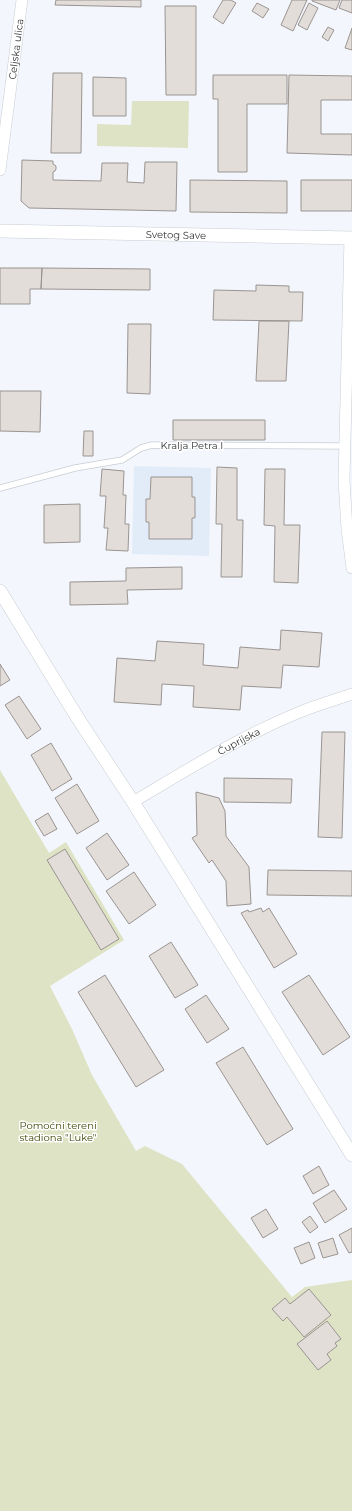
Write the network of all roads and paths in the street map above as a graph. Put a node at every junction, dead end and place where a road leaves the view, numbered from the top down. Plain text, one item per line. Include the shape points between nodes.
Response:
1 (22, 0) edge
2 (0, 170) edge
3 (0, 231) edge
4 (351, 238) edge
5 (349, 407) edge
6 (344, 446) junction
7 (0, 488) edge
8 (352, 568) edge
9 (0, 591) edge
10 (352, 694) edge
11 (133, 802) junction
12 (352, 1155) edge

1 - 2 street, Celjska ulica
3 - 4 street, Svetog Save
4 - 5 street
5 - 6 street
6 - 7 lane, Kralja Petra I via 152,445 141,448 122,460 75,468
6 - 8 street via 347,529
9 - 11 street via 77,717
10 - 11 street, Ćuprijska via 300,712 221,750
11 - 12 street

